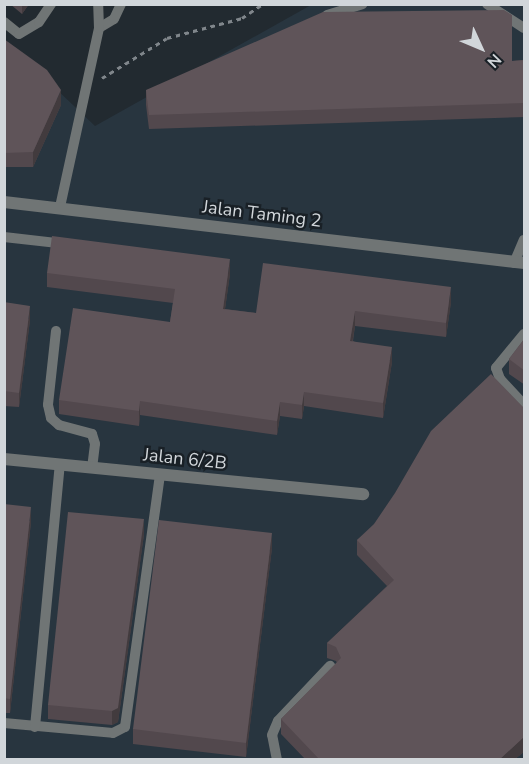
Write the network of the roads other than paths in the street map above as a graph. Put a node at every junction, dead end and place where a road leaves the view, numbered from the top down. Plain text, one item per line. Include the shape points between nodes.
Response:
1 (51, 4) edge
2 (98, 4) edge
3 (121, 4) edge
4 (362, 4) edge
5 (487, 4) edge
6 (319, 17) edge
7 (4, 22) edge
8 (99, 28) junction
9 (525, 28) edge
10 (4, 202) edge
11 (60, 207) junction
12 (4, 237) edge
13 (525, 240) edge
14 (80, 246) edge
15 (519, 263) edge
16 (56, 331) dead end
17 (525, 334) edge
18 (525, 405) edge
19 (4, 459) edge
20 (60, 464) junction
21 (92, 468) junction
22 (160, 474) junction
23 (363, 494) dead end
24 (330, 666) edge
25 (4, 723) edge
26 (35, 727) junction
27 (277, 759) edge

1 - 7 lane via 39,22 19,34
2 - 8 lane
3 - 8 lane via 114,19
4 - 6 lane
5 - 9 lane
8 - 11 lane
10 - 11 street, Jalan Taming 2
11 - 15 street, Jalan Taming 2
12 - 14 lane
13 - 15 lane
16 - 21 lane via 48,405 51,418 59,425 92,434
17 - 18 lane via 496,368 500,379
19 - 20 street, Jalan 6/2B
20 - 21 street, Jalan 6/2B
20 - 26 lane
21 - 22 street, Jalan 6/2B
22 - 23 street, Jalan 6/2B
22 - 26 lane via 126,727 113,734
24 - 27 lane via 278,721 272,735
25 - 26 lane

